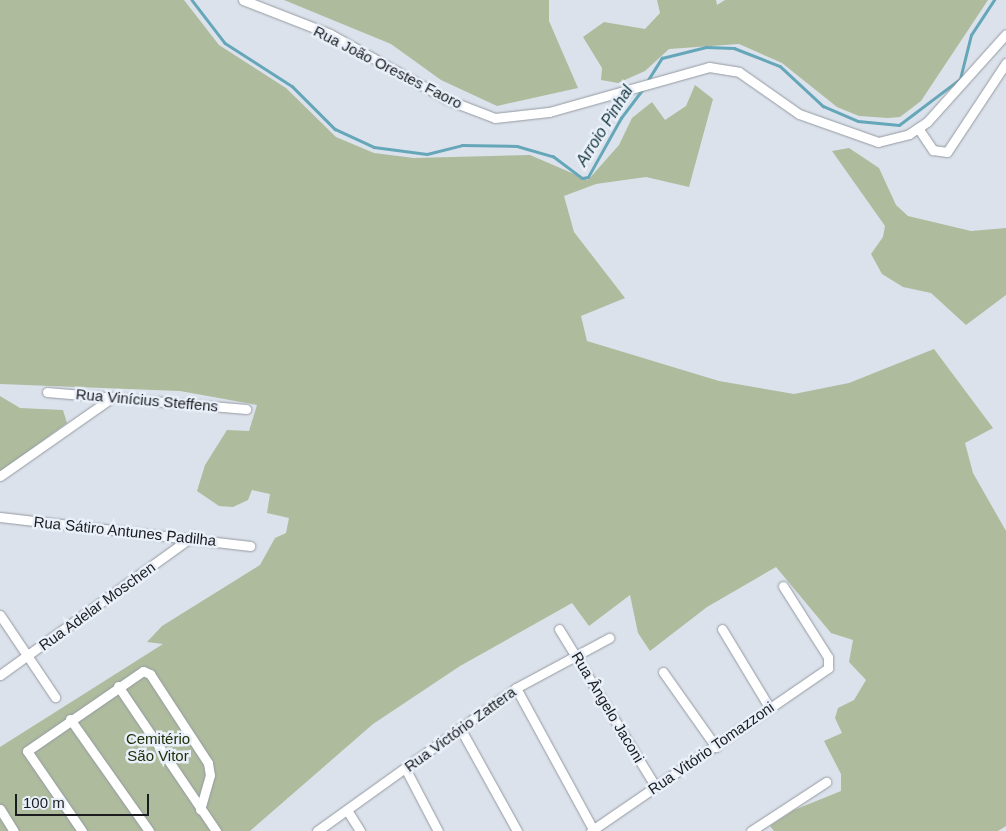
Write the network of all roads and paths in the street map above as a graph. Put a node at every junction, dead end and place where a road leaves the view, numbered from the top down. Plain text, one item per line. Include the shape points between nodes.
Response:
1 (244, 0) edge
2 (1006, 34) edge
3 (1006, 63) edge
4 (918, 128) junction
5 (47, 392) dead end
6 (113, 397) junction
7 (246, 409) dead end
8 (0, 476) edge
9 (0, 517) edge
10 (193, 536) junction
11 (250, 546) dead end
12 (783, 586) dead end
13 (0, 615) edge
14 (559, 629) dead end
15 (722, 629) dead end
16 (610, 638) dead end
17 (29, 655) junction
18 (577, 655) junction
19 (663, 672) dead end
20 (0, 675) edge
21 (118, 686) junction
22 (516, 688) junction
23 (55, 697) dead end
24 (769, 707) junction
25 (70, 719) junction
26 (460, 728) junction
27 (716, 747) junction
28 (405, 768) junction
29 (826, 782) dead end
30 (656, 787) junction
31 (0, 809) edge
32 (200, 810) junction
33 (347, 810) junction
34 (592, 830) edge
35 (14, 831) edge
36 (82, 831) edge
37 (149, 831) edge
38 (216, 831) edge
39 (317, 831) edge
40 (360, 831) edge
41 (438, 831) edge
42 (516, 831) edge
43 (751, 831) edge

1 - 4 street, Rua João Orestes Faoro via 330,34 448,100 495,118 549,112 709,67 739,72 799,114 878,142 894,141
2 - 4 street, Rua João Orestes Faoro
3 - 4 street via 947,152 932,150
5 - 6 street, Rua Vinícius Steffens
6 - 7 street, Rua Vinícius Steffens
6 - 8 street
9 - 10 street, Rua Sátiro Antunes Padilha
10 - 11 street, Rua Sátiro Antunes Padilha
10 - 17 street, Rua Adelar Moschen
12 - 24 street, Rua Vitório Tomazzoni via 830,663
13 - 17 street
14 - 18 street, Rua Ângelo Jaconi
15 - 24 street
16 - 18 street, Rua Victório Zattera
17 - 20 street, Rua Adelar Moschen
17 - 23 street
18 - 22 street, Rua Victório Zattera
18 - 30 street, Rua Ângelo Jaconi
19 - 27 street
21 - 25 street
21 - 32 street
21 - 32 street via 146,671 202,751 210,770
22 - 26 street, Rua Victório Zattera
22 - 34 street
24 - 27 street, Rua Vitório Tomazzoni
25 - 36 street via 27,751
25 - 37 street
26 - 28 street, Rua Victório Zattera
26 - 42 street
27 - 30 street, Rua Vitório Tomazzoni
28 - 33 street, Rua Victório Zattera
28 - 41 street
29 - 43 street
30 - 34 street, Rua Vitório Tomazzoni
31 - 35 street
32 - 38 street
33 - 39 street, Rua Victório Zattera
33 - 40 street

